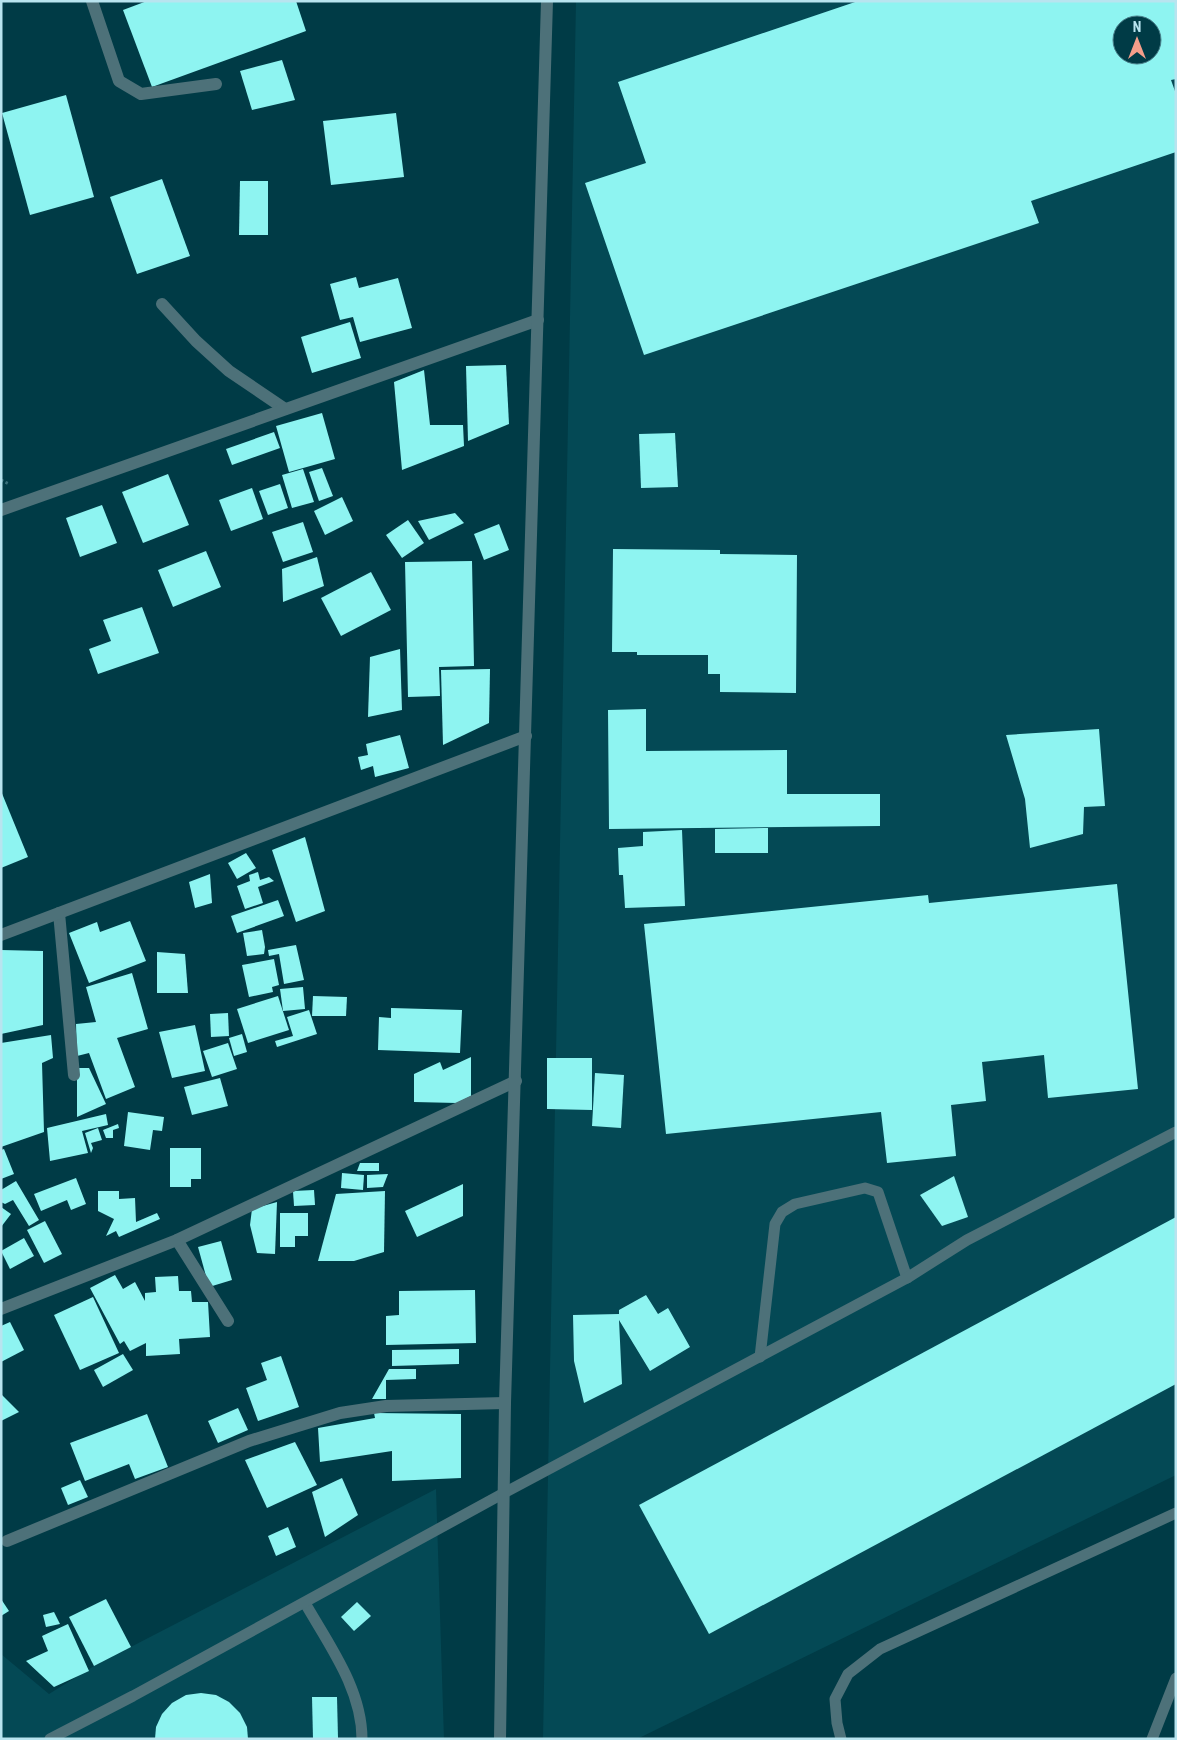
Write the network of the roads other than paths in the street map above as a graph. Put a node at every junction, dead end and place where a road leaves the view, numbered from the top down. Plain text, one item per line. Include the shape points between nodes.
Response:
1 (92, 1) edge
2 (547, 1) edge
3 (216, 84) dead end
4 (162, 304) dead end
5 (538, 320) junction
6 (285, 409) junction
7 (1, 510) edge
8 (526, 736) junction
9 (59, 913) junction
10 (1, 935) edge
11 (74, 1075) dead end
12 (516, 1081) junction
13 (1176, 1132) edge
14 (177, 1240) junction
15 (907, 1278) junction
16 (1, 1309) edge
17 (228, 1321) dead end
18 (760, 1357) junction
19 (505, 1404) junction
20 (504, 1494) junction
21 (1176, 1513) edge
22 (7, 1541) dead end
23 (305, 1603) junction
24 (1176, 1678) edge
25 (50, 1739) edge
26 (362, 1739) edge
27 (500, 1739) edge
28 (841, 1739) edge
29 (1152, 1739) edge

1 - 3 street via 119,81 141,94
2 - 5 street
4 - 6 street via 196,342 229,371
5 - 6 street
5 - 8 street
6 - 7 street
8 - 9 street
8 - 12 street
9 - 10 street
9 - 11 street
12 - 14 street
12 - 19 street
13 - 15 lane via 967,1240
14 - 16 street
14 - 17 street
15 - 18 lane
15 - 18 lane via 878,1192 865,1188 795,1204 782,1212 775,1224
18 - 20 lane
19 - 20 street
19 - 22 street via 386,1406 340,1413 250,1441
20 - 23 lane
20 - 27 street
21 - 28 lane via 880,1650 848,1674 835,1699
23 - 25 lane
23 - 26 lane via 353,1689 362,1721
24 - 29 lane

